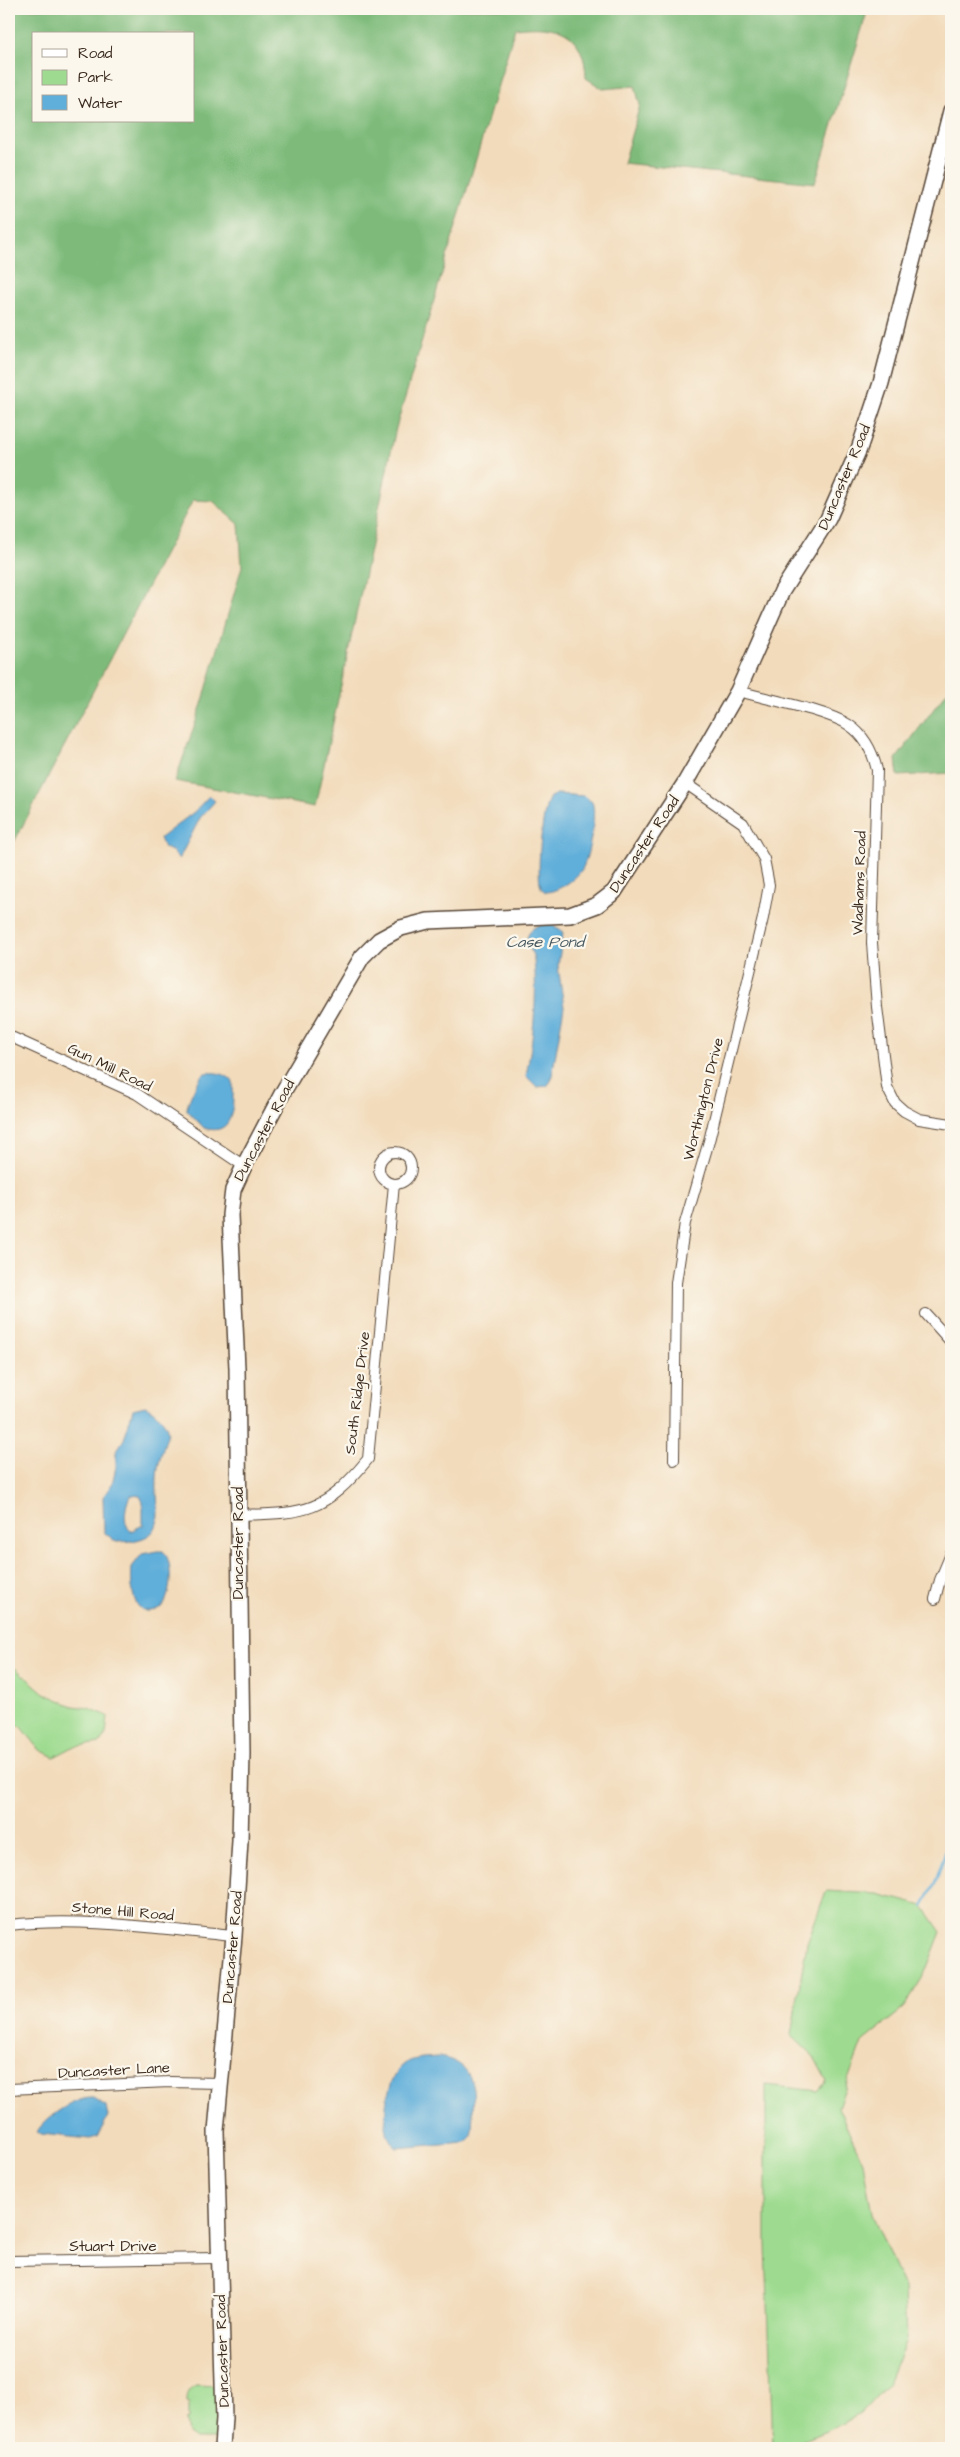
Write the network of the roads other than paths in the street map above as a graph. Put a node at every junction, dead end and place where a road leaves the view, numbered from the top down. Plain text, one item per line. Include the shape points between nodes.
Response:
1 (951, 111) edge
2 (738, 691) junction
3 (685, 782) junction
4 (9, 1036) edge
5 (951, 1124) edge
6 (244, 1166) junction
7 (394, 1184) dead end
8 (926, 1314) dead end
9 (951, 1342) edge
10 (674, 1460) dead end
11 (238, 1515) junction
12 (951, 1554) edge
13 (935, 1599) dead end
14 (9, 1925) edge
15 (234, 1936) junction
16 (220, 2083) junction
17 (9, 2090) edge
18 (218, 2258) junction
19 (9, 2261) edge
20 (222, 2448) edge

1 - 2 street, Duncaster Road via 881,383 859,449 828,519 782,591
2 - 3 street, Duncaster Road
2 - 5 street, Wadhams Road via 839,720 860,735 872,752 877,770 872,942 886,1088 904,1111 919,1119
3 - 6 street, Duncaster Road via 614,892 596,905 570,915 428,920 378,940 362,957
3 - 10 street, Worthington Drive via 743,823 764,859 769,885 709,1141 685,1223 676,1283
4 - 6 street, Gun Mill Road via 137,1094
6 - 11 street, Duncaster Road via 233,1190 230,1215 237,1368
7 - 11 street, South Ridge Drive via 368,1459 328,1501 296,1513
8 - 9 street
11 - 15 street, Duncaster Road via 242,1753
12 - 13 street
14 - 15 street, Stone Hill Road via 88,1921
15 - 16 street, Duncaster Road
16 - 17 street, Duncaster Lane via 170,2082
16 - 18 street, Duncaster Road via 216,2130
18 - 19 street, Stuart Drive
18 - 20 street, Duncaster Road via 224,2418

